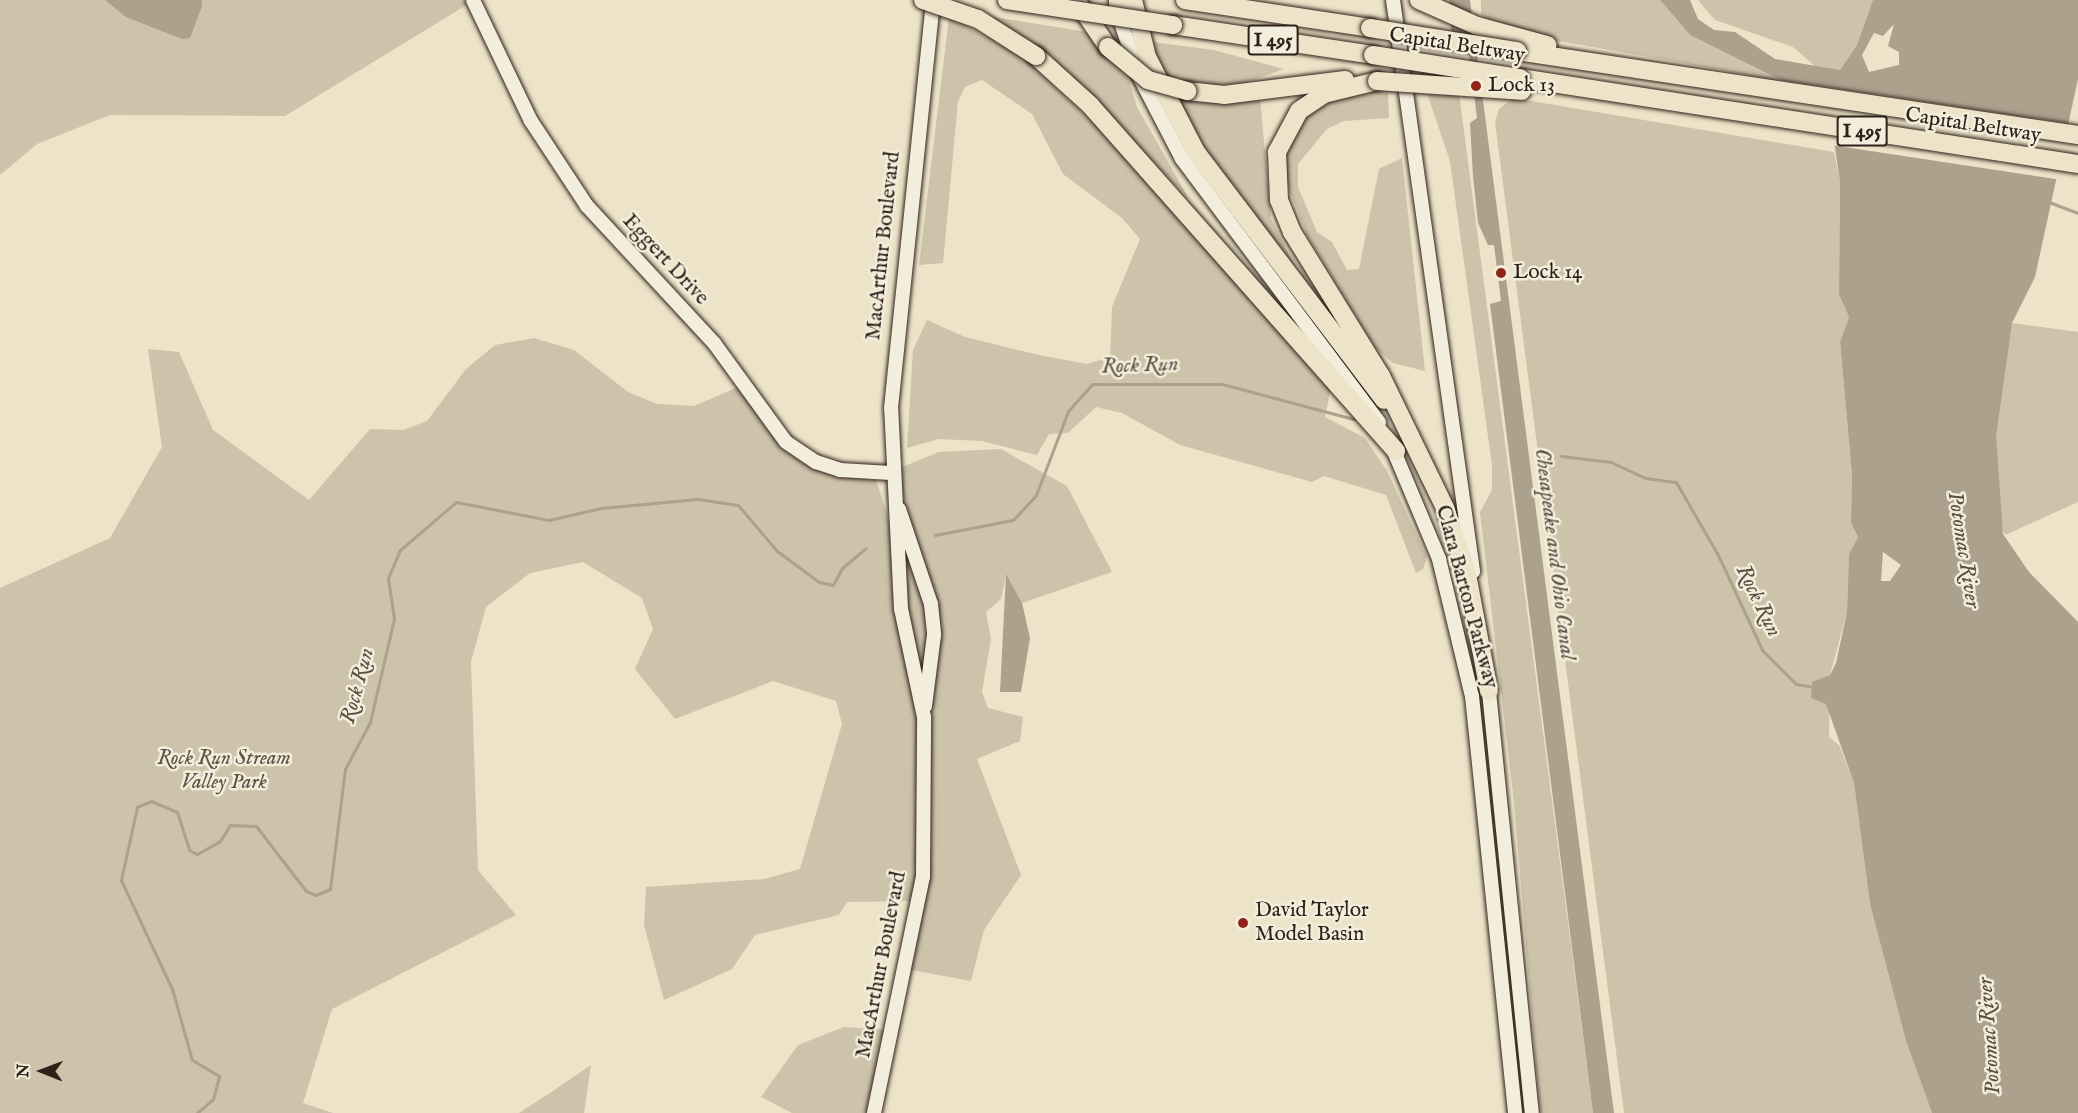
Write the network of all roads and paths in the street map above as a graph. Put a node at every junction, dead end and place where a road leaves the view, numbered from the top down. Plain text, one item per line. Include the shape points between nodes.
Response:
1 (473, 0) edge
2 (923, 0) edge
3 (933, 0) edge
4 (1007, 0) edge
5 (1076, 0) edge
6 (1133, 0) edge
7 (1185, 0) edge
8 (1393, 0) edge
9 (1419, 0) edge
10 (1117, 4) edge
11 (1516, 44) junction
12 (1377, 81) junction
13 (1521, 85) junction
14 (2078, 135) edge
15 (2078, 165) edge
16 (1396, 451) junction
17 (1425, 468) junction
18 (891, 473) junction
19 (894, 496) junction
20 (1489, 691) junction
21 (924, 717) junction
22 (874, 1113) edge
23 (1515, 1113) edge
24 (1532, 1113) edge

1 - 18 main road, Eggert Drive via 531,121 587,206 714,343 786,442 816,462 840,470
2 - 16 highway, bridge via 978,19 1036,56 1098,114
3 - 18 main road, MacArthur Boulevard via 894,356
4 - 13 highway, Capital Beltway / I 495, bridge via 1373,56
5 - 12 highway, bridge via 1108,47 1148,80 1187,92 1224,95 1335,80
6 - 17 highway via 1148,57 1196,153 1378,393
7 - 11 highway, Capital Beltway / I 495, bridge via 1370,28
8 - 20 main road, Clara Barton Parkway
9 - 11 highway
10 - 16 main road, Clara Barton Parkway via 1139,76 1182,159 1352,382
11 - 14 highway, Capital Beltway / I 495 via 1651,70
12 - 13 highway, bridge
12 - 17 highway via 1324,94 1299,111 1277,152 1276,184 1292,232 1362,341
13 - 15 highway, Capital Beltway / I 495 via 1647,98
16 - 23 main road, Clara Barton Parkway via 1439,559 1472,696
17 - 20 highway via 1460,546
18 - 19 main road, MacArthur Boulevard
19 - 21 main road, MacArthur Boulevard via 901,609
19 - 21 main road, MacArthur Boulevard via 931,604 934,635
20 - 24 main road, Clara Barton Parkway
21 - 22 main road, MacArthur Boulevard via 922,877

